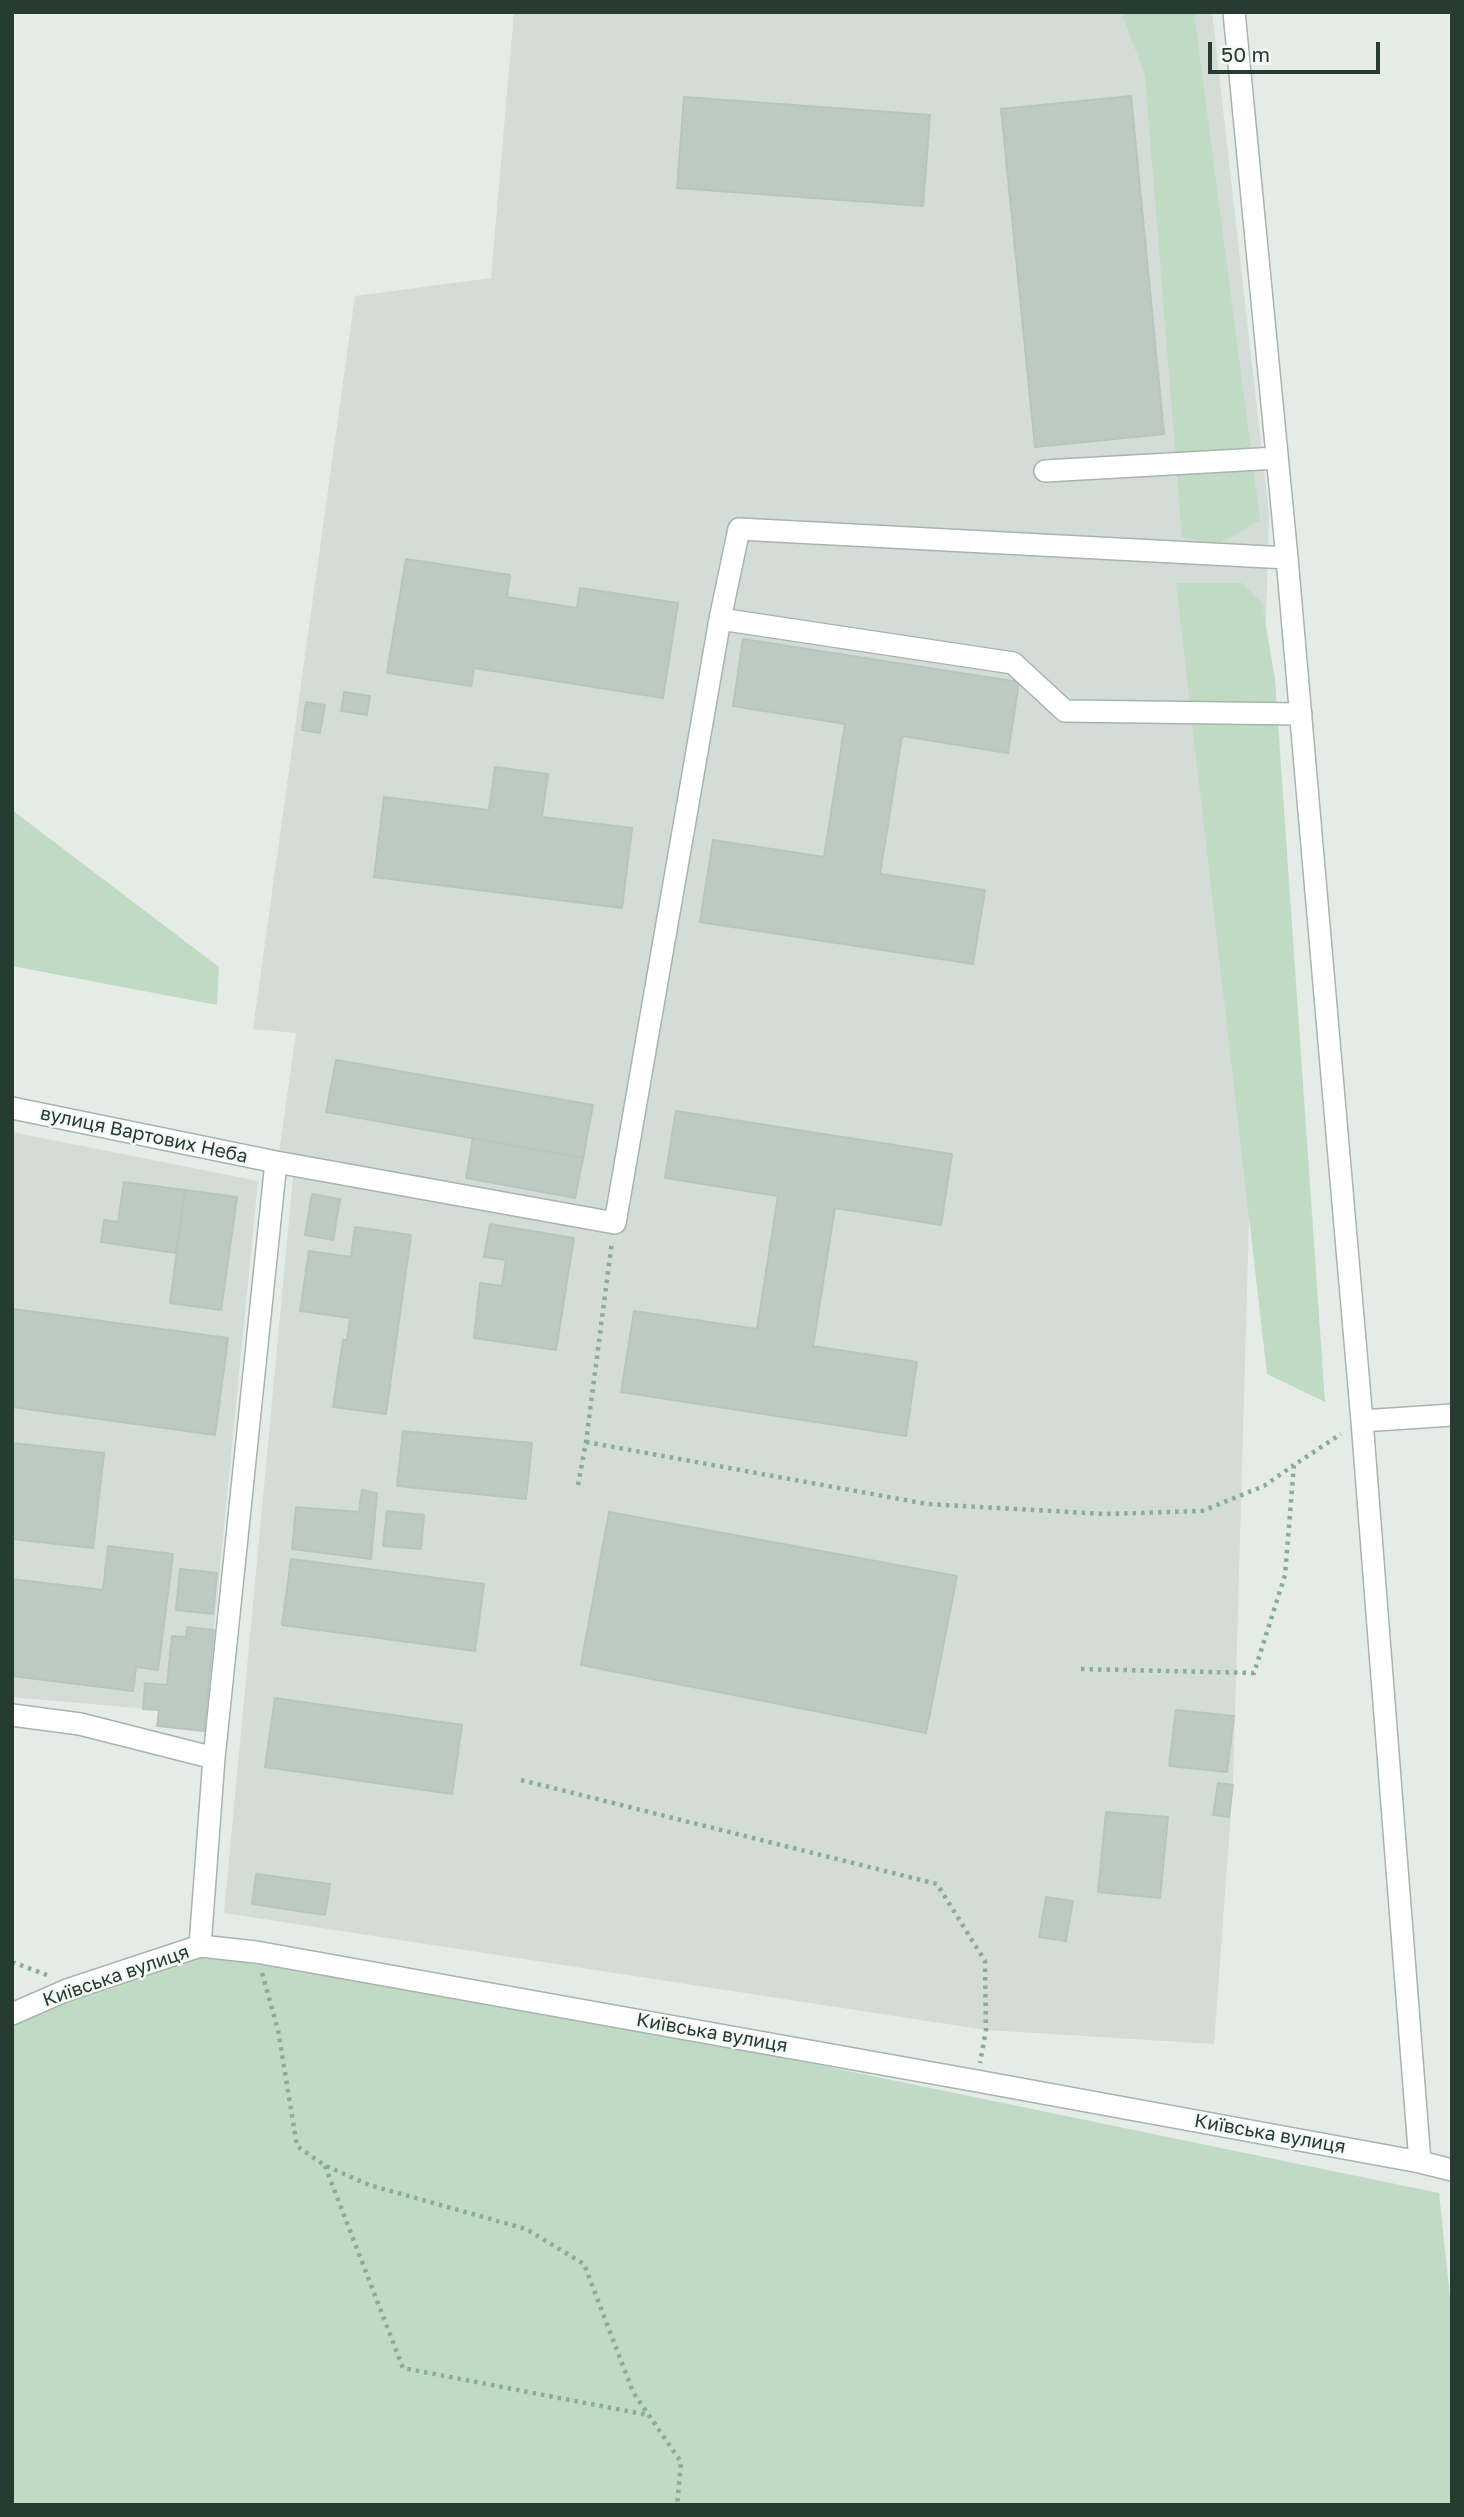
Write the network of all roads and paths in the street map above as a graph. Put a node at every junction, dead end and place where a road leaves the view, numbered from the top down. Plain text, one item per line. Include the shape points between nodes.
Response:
1 (1234, 12) edge
2 (1277, 458) junction
3 (1045, 471) dead end
4 (1287, 558) junction
5 (720, 619) junction
6 (1301, 714) junction
7 (12, 1108) edge
8 (276, 1162) junction
9 (615, 1223) junction
10 (1452, 1415) edge
11 (1362, 1421) junction
12 (586, 1443) junction
13 (1294, 1465) junction
14 (578, 1485) dead end
15 (1081, 1669) dead end
16 (12, 1715) edge
17 (214, 1758) junction
18 (521, 1780) dead end
19 (200, 1946) junction
20 (256, 1952) junction
21 (12, 1962) edge
22 (67, 1990) junction
23 (12, 2014) edge
24 (977, 2081) junction
25 (1420, 2162) junction
26 (324, 2165) junction
27 (1452, 2170) edge
28 (649, 2416) junction
29 (677, 2505) edge

1 - 2 street
2 - 3 street
2 - 4 street
4 - 5 street via 739,529
4 - 6 street
5 - 6 street via 1013,663 1065,711
5 - 9 street
6 - 11 street
7 - 8 street, вулиця Вартових Неба
8 - 9 street, вулиця Вартових Неба
8 - 17 street
9 - 12 path
10 - 11 street
11 - 13 path
11 - 25 street
12 - 13 path via 927,1504 1105,1514 1202,1511 1264,1486
12 - 14 path
13 - 15 path via 1285,1575 1254,1674
16 - 17 street via 80,1724
17 - 19 street
18 - 24 path via 937,1884 985,1961 986,2030
19 - 20 street, Київська вулиця
19 - 22 street, Київська вулиця
20 - 24 street, Київська вулиця
20 - 26 path via 278,2030 297,2146
21 - 22 path
22 - 23 street, Київська вулиця
24 - 25 street, Київська вулиця
25 - 27 street, Київська вулиця
26 - 28 path via 369,2185 526,2229 584,2264 633,2392
26 - 28 path via 403,2368
28 - 29 path via 681,2462

